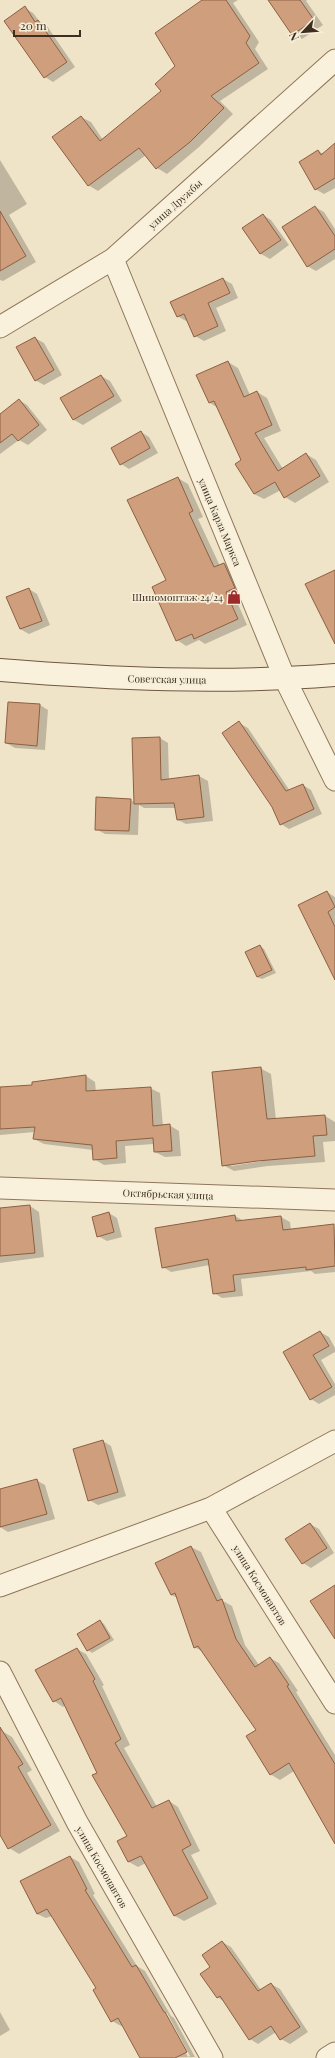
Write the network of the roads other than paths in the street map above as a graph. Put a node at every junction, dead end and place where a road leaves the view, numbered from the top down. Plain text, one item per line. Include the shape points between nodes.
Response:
1 (335, 60) edge
2 (112, 259) junction
3 (0, 327) edge
4 (0, 670) edge
5 (335, 675) edge
6 (285, 679) junction
7 (335, 780) edge
8 (0, 1188) edge
9 (335, 1200) edge
10 (335, 1441) edge
11 (211, 1508) junction
12 (0, 1586) edge
13 (0, 1672) edge
14 (335, 1702) edge
15 (335, 2053) edge
16 (212, 2058) edge
17 (327, 2058) edge

1 - 2 street, улица Дружбы
2 - 3 street, улица Дружбы
2 - 6 street, улица Карла Маркса
4 - 6 street, Советская улица via 161,680
5 - 6 street, Советская улица
6 - 7 street, улица Карла Маркса
8 - 9 street, Октябрьская улица
10 - 11 street
11 - 12 street
11 - 14 street, улица Космонавтов
13 - 16 street, улица Космонавтов via 77,1822
15 - 17 street

